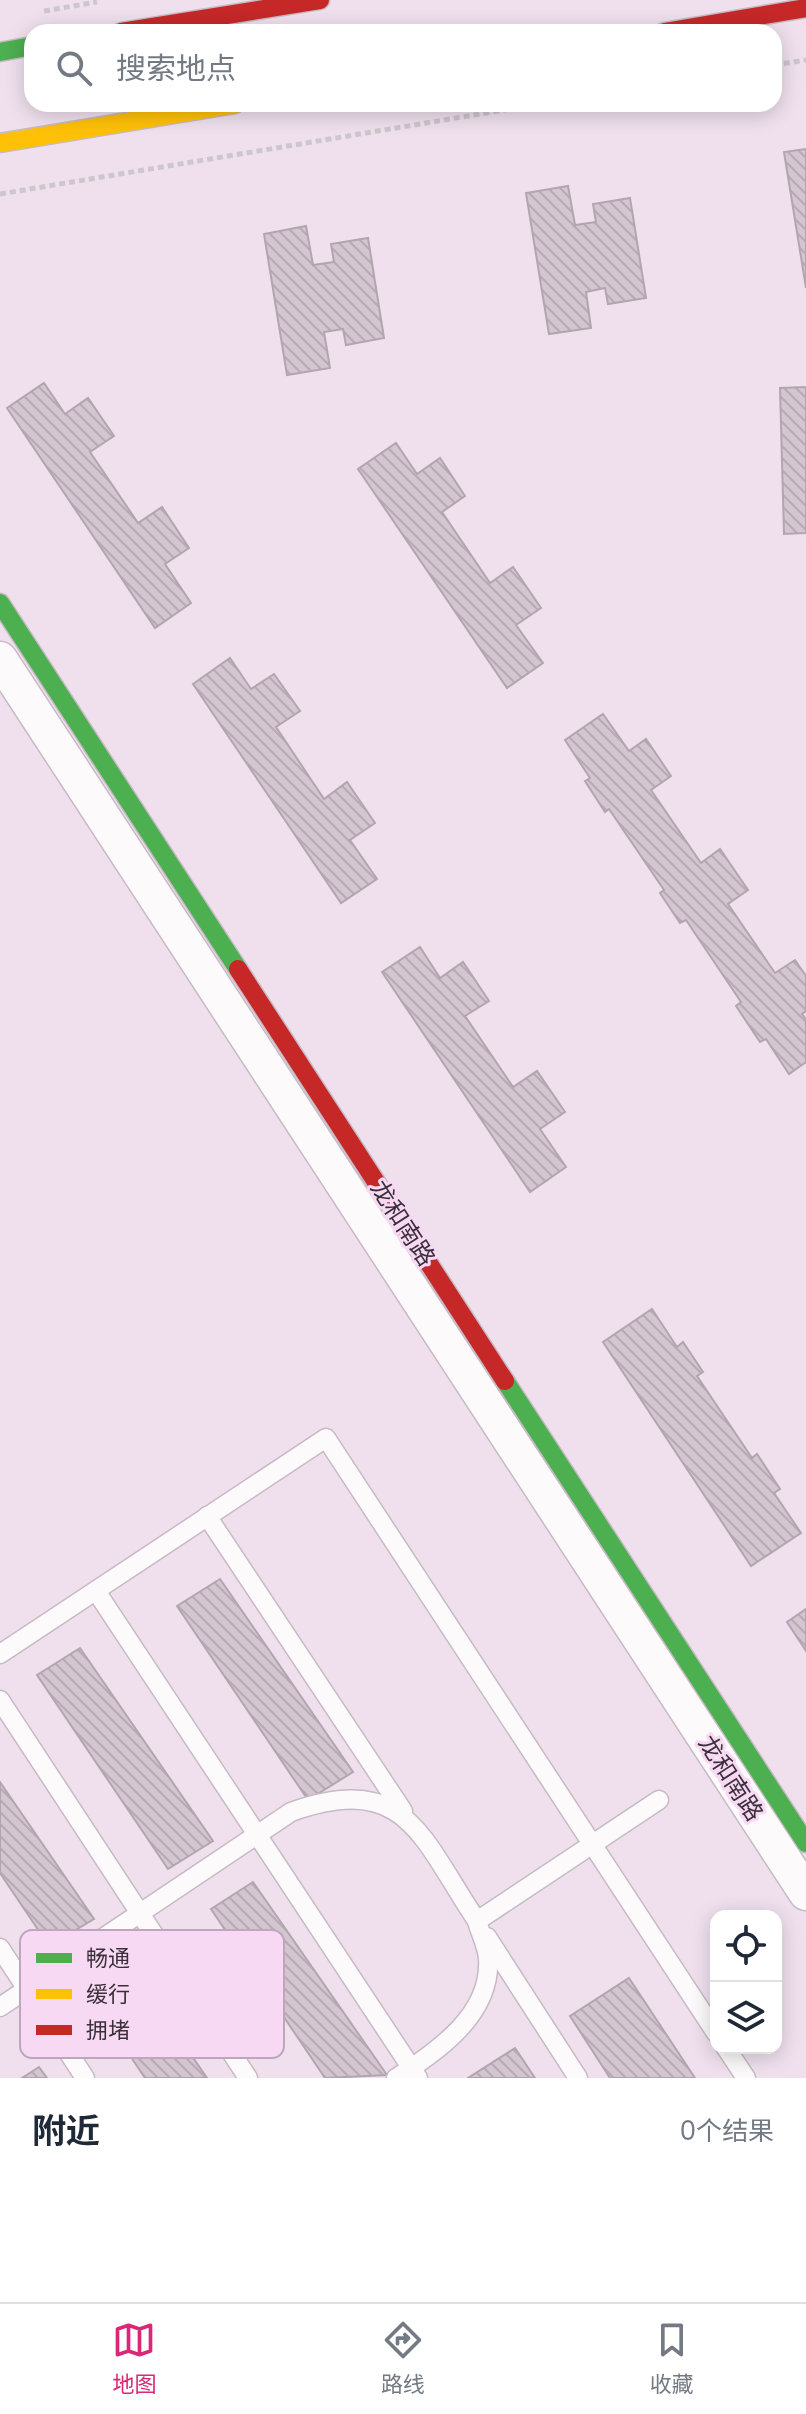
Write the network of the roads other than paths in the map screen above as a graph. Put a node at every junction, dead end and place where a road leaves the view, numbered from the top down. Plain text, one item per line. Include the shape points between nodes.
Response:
1 (320, 0) edge
2 (806, 8) edge
3 (171, 24) edge
4 (711, 24) edge
5 (24, 48) edge
6 (0, 52) edge
7 (187, 112) edge
8 (0, 143) edge
9 (0, 603) edge
10 (0, 659) edge
11 (207, 1516) junction
12 (96, 1591) junction
13 (0, 1654) edge
14 (0, 1700) edge
15 (659, 1800) dead end
16 (407, 1817) junction
17 (257, 1835) junction
18 (806, 1843) edge
19 (592, 1845) junction
20 (806, 1893) edge
21 (140, 1913) junction
22 (477, 1921) junction
23 (115, 1930) edge
24 (151, 1930) edge
25 (0, 1948) edge
26 (20, 1978) edge
27 (20, 1994) edge
28 (0, 2007) edge
29 (710, 2024) edge
30 (730, 2054) edge
31 (72, 2058) edge
32 (235, 2058) edge
33 (409, 2075) edge
34 (85, 2078) edge
35 (248, 2078) edge
36 (578, 2078) edge
37 (746, 2078) edge

1 - 3 street
2 - 4 street
5 - 6 street
7 - 8 street
9 - 18 street, 龙和南路
10 - 20 street, 龙和南路
11 - 12 lane
11 - 16 lane
11 - 19 lane via 326,1438
12 - 13 lane
12 - 17 lane
14 - 21 lane
15 - 19 lane
16 - 17 lane via 387,1804 341,1798 291,1812
16 - 22 lane
17 - 21 lane
17 - 33 lane
19 - 22 lane
19 - 29 lane
21 - 23 lane
21 - 24 lane
22 - 33 lane via 488,1958 473,2013
22 - 36 lane
25 - 26 lane
27 - 28 lane
30 - 37 lane
31 - 34 lane
32 - 35 lane

